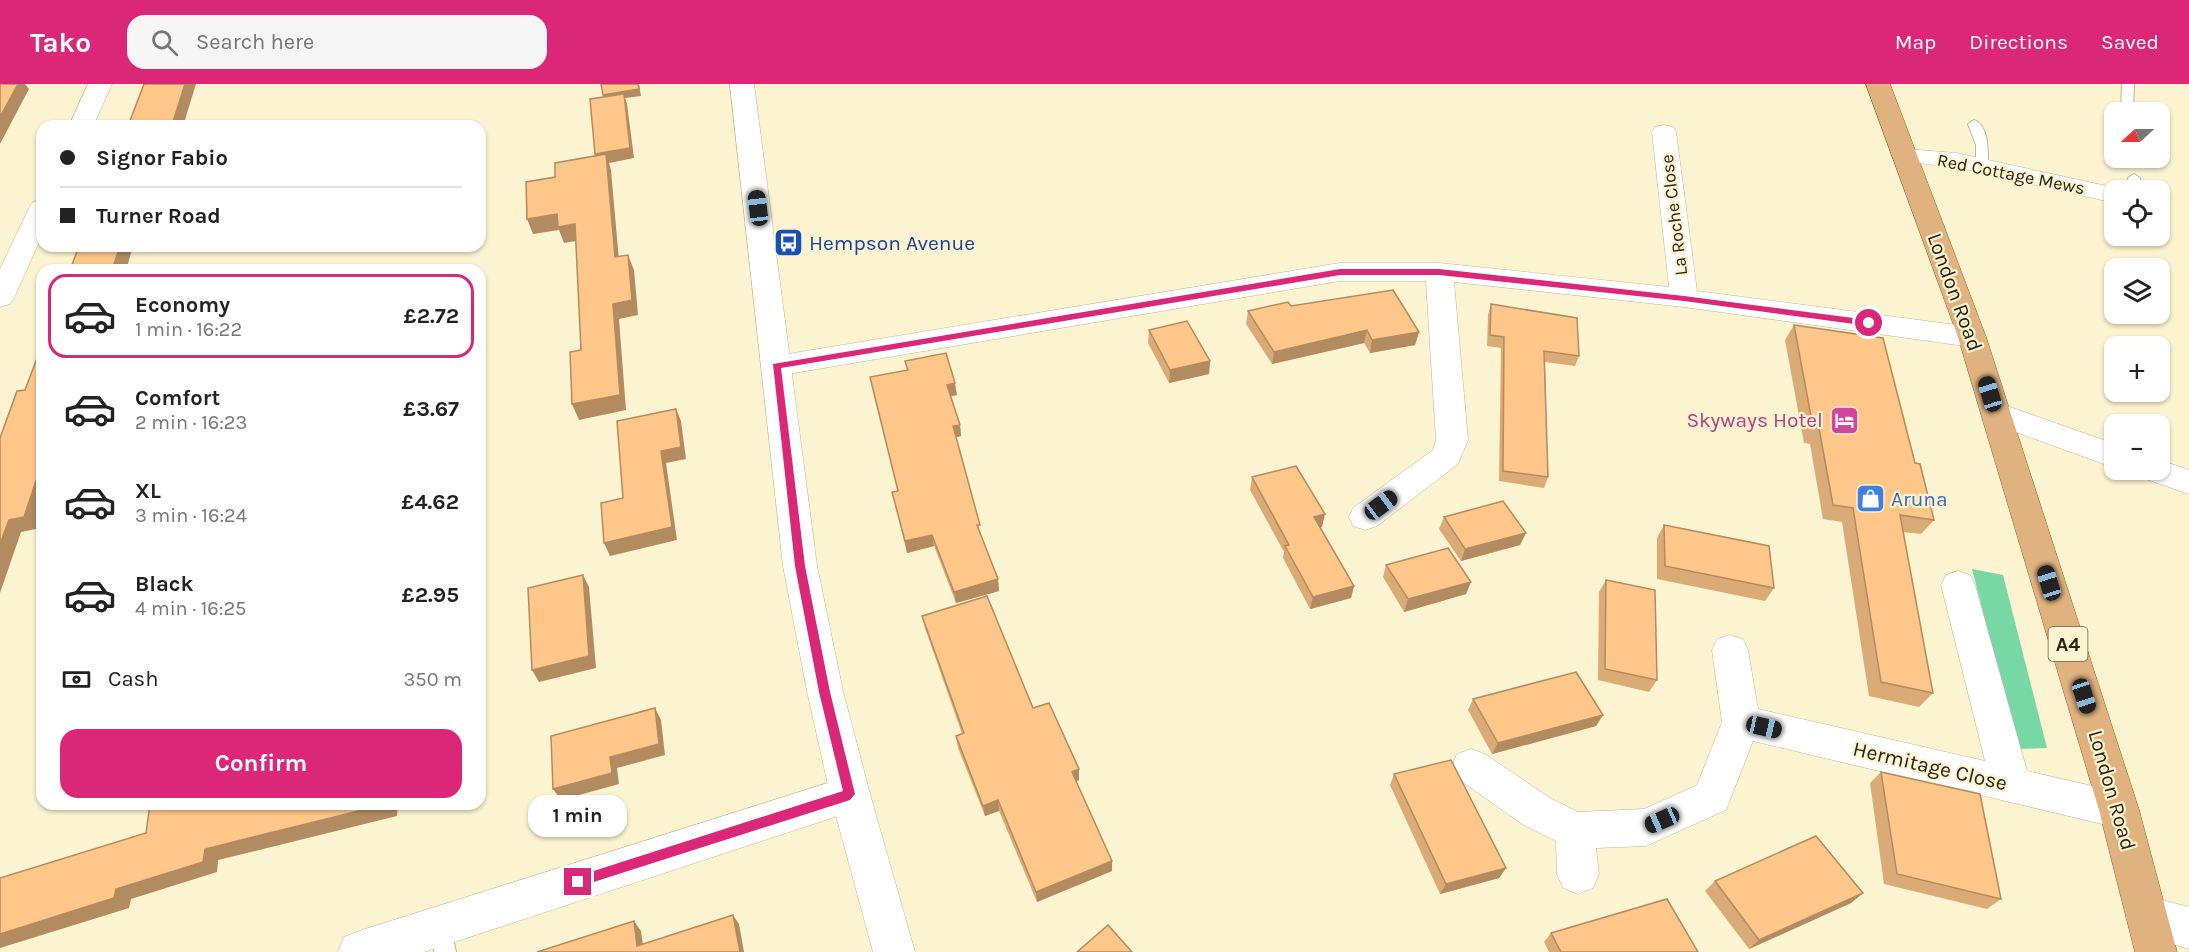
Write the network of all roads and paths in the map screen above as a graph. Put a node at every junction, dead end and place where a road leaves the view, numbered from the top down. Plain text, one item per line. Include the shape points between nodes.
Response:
1 (100, 84) edge
2 (742, 84) edge
3 (1878, 84) edge
4 (2128, 84) edge
5 (2127, 102) edge
6 (84, 120) edge
7 (1974, 124) dead end
8 (1664, 132) dead end
9 (1906, 156) junction
10 (1982, 165) junction
11 (2104, 193) edge
12 (36, 221) edge
13 (1439, 272) junction
14 (0, 298) edge
15 (1684, 298) junction
16 (1972, 337) junction
17 (776, 366) junction
18 (1996, 413) junction
19 (2104, 452) edge
20 (2170, 475) edge
21 (2189, 482) edge
22 (1365, 517) dead end
23 (1958, 585) dead end
24 (1730, 650) dead end
25 (1742, 722) junction
26 (1470, 766) dead end
27 (2011, 785) junction
28 (850, 794) junction
29 (2120, 810) junction
30 (1575, 831) junction
31 (1578, 874) dead end
32 (2189, 928) edge
33 (2152, 934) edge
34 (443, 939) edge
35 (359, 952) edge
36 (894, 952) edge

1 - 6 street
2 - 17 street
3 - 9 main road, London Road / A4
4 - 5 lane
7 - 10 lane via 1982,145
8 - 15 street, La Roche Close
9 - 10 street, Red Cottage Mews
9 - 16 main road, London Road / A4
10 - 11 street, Red Cottage Mews
12 - 14 street
13 - 15 street
13 - 17 street via 1340,272
13 - 22 street via 1452,440 1447,456
15 - 16 street
16 - 18 main road, London Road / A4
17 - 28 street via 800,566
18 - 19 street
18 - 29 main road, London Road / A4
20 - 21 street
23 - 27 street
24 - 25 street
25 - 27 street, Hermitage Close
25 - 30 street via 1712,797 1646,827
26 - 30 street via 1536,811
27 - 29 street, Hermitage Close
28 - 34 street
28 - 36 street
29 - 33 main road, London Road / A4
30 - 31 street
32 - 33 street
34 - 35 street

